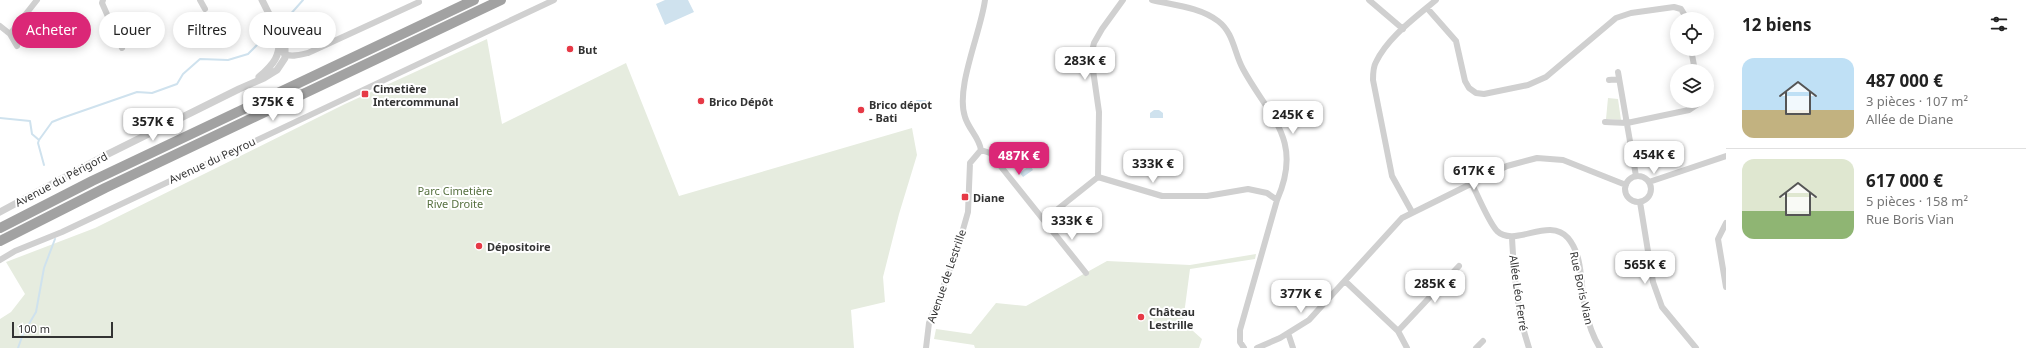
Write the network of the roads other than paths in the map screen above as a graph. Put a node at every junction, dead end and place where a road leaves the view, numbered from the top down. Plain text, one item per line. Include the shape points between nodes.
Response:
1 (37, 0) edge
2 (103, 0) edge
3 (200, 0) edge
4 (262, 0) edge
5 (474, 0) edge
6 (501, 0) edge
7 (554, 0) edge
8 (985, 0) edge
9 (1123, 0) edge
10 (1152, 0) edge
11 (1369, 0) edge
12 (1436, 0) edge
13 (419, 2) dead end
14 (1427, 8) junction
15 (205, 9) dead end
16 (106, 12) edge
17 (268, 12) edge
18 (1682, 12) edge
19 (0, 26) edge
20 (1403, 29) junction
21 (10, 34) junction
22 (12, 37) edge
23 (279, 48) edge
24 (281, 48) edge
25 (285, 48) edge
26 (286, 56) junction
27 (276, 60) junction
28 (1618, 72) dead end
29 (1619, 79) junction
30 (1609, 80) dead end
31 (252, 82) junction
32 (1692, 108) edge
33 (1605, 122) dead end
34 (1627, 123) junction
35 (981, 150) junction
36 (1726, 156) edge
37 (1636, 176) junction
38 (1098, 177) junction
39 (1472, 182) junction
40 (1649, 182) junction
41 (1626, 184) junction
42 (1277, 200) junction
43 (1640, 202) junction
44 (0, 212) edge
45 (1412, 212) junction
46 (1044, 220) junction
47 (1726, 223) edge
48 (0, 228) edge
49 (1512, 238) junction
50 (0, 241) edge
51 (0, 260) edge
52 (1459, 266) dead end
53 (1086, 273) dead end
54 (1345, 281) junction
55 (1726, 287) edge
56 (1398, 331) junction
57 (1288, 332) junction
58 (1483, 341) dead end
59 (926, 348) edge
60 (1244, 348) edge
61 (1257, 348) edge
62 (1293, 348) edge
63 (1407, 348) edge
64 (1476, 348) edge
65 (1529, 348) edge
66 (1600, 348) edge
67 (1696, 348) edge

1 - 21 street
2 - 16 street
3 - 15 street
4 - 17 street
5 - 48 highway via 92,181
6 - 50 highway via 105,188
7 - 51 street, Avenue du Peyrou
8 - 35 street via 966,72 963,103 965,118 979,140
9 - 38 street via 1102,29 1094,43 1091,56 1099,112
10 - 42 street via 1203,11 1220,22 1233,41 1242,68 1280,127 1285,140 1286,169
11 - 20 street
12 - 14 street
13 - 26 street via 308,53
14 - 18 street via 1456,42 1464,81 1476,93 1484,94 1528,85 1546,77 1616,18 1668,7
14 - 20 street
19 - 21 street
20 - 45 street via 1389,42 1375,63 1373,80 1392,176
21 - 22 street
23 - 27 street
24 - 26 street
25 - 26 street
26 - 27 street
26 - 31 street, Avenue du Périgord via 277,70
27 - 31 street, Avenue du Périgord
28 - 29 street
29 - 30 street
29 - 34 street
31 - 44 street, Avenue du Périgord via 98,159
32 - 34 street
33 - 34 street
34 - 37 street
35 - 46 street via 990,154
35 - 59 street, Avenue de Lestrille via 970,163 968,212 956,254 929,323
36 - 40 street
37 - 40 street via 1643,177
37 - 41 street
38 - 42 street via 1162,196 1207,196 1248,188 1267,192
38 - 46 street
39 - 41 street via 1507,166 1537,158 1576,164
39 - 45 street
39 - 49 street via 1496,230
40 - 43 street via 1649,194
41 - 43 street via 1628,197
42 - 60 street via 1240,330 1240,342
43 - 67 street via 1653,282 1662,307
45 - 54 street via 1393,226
46 - 53 street
47 - 55 street via 1718,239
49 - 65 street, Allée Léo Ferré via 1519,302
49 - 66 street, Rue Boris Vian via 1543,230 1567,237 1578,256 1585,309 1595,341
52 - 56 street
54 - 56 street
54 - 57 street via 1308,320
56 - 63 street
57 - 61 street
57 - 62 street
58 - 64 street

